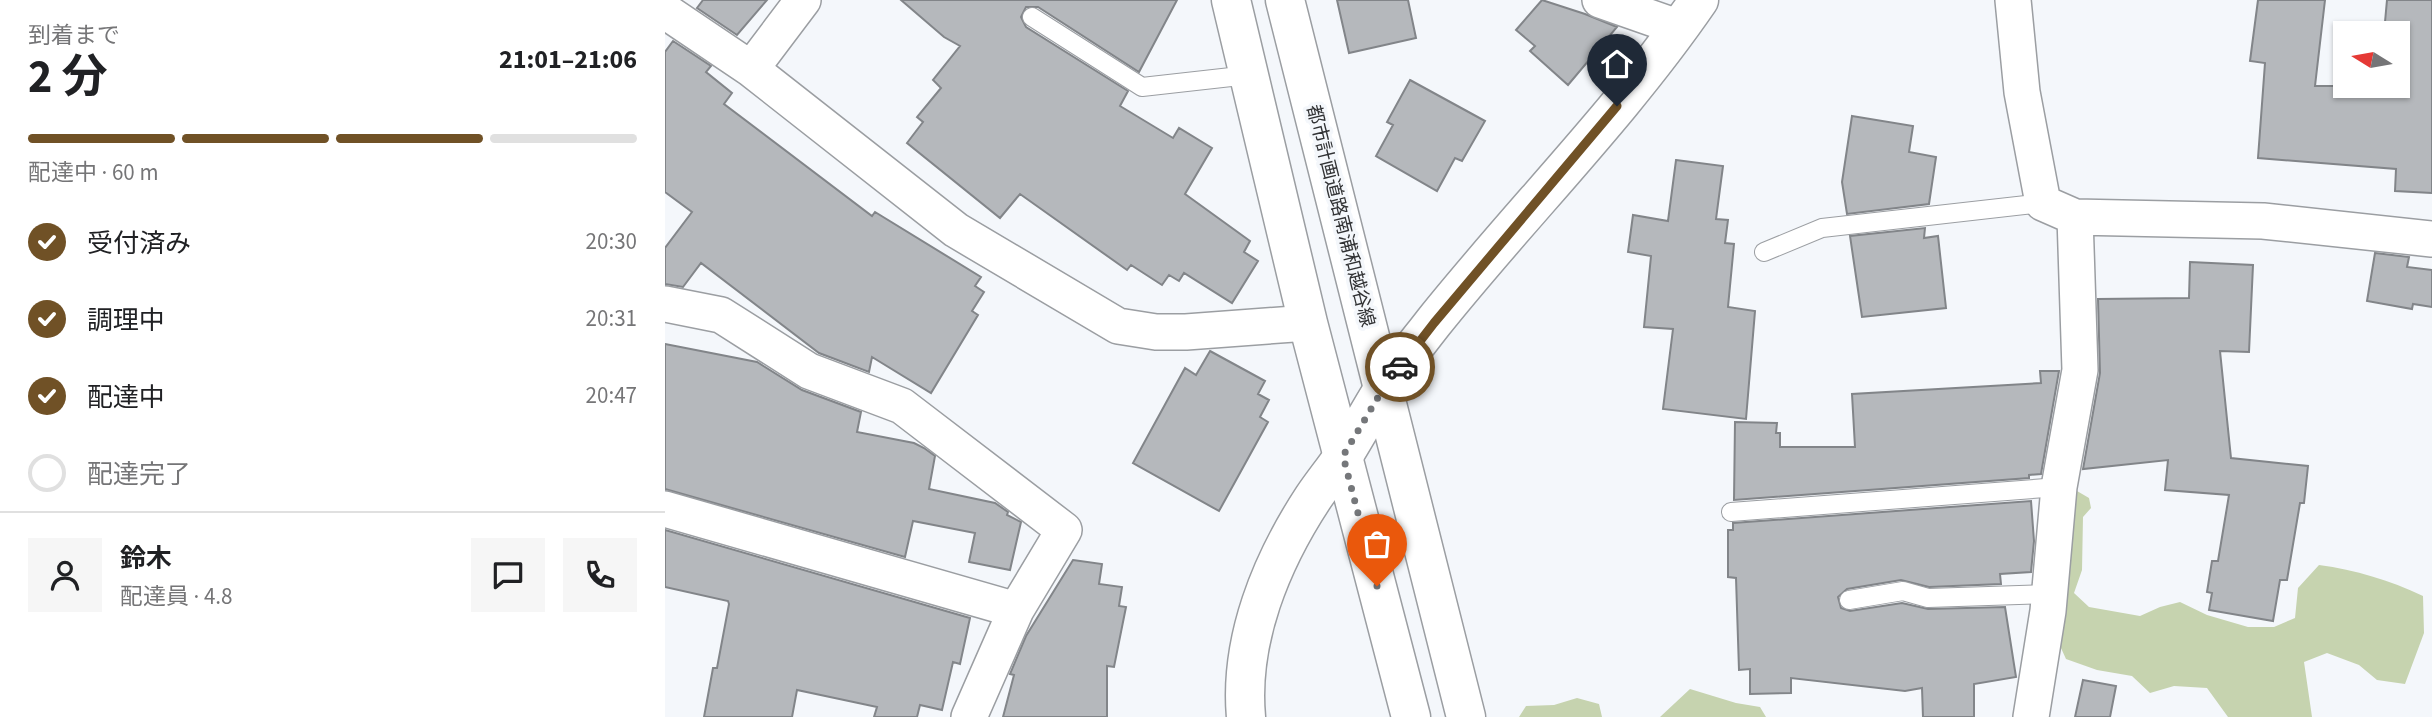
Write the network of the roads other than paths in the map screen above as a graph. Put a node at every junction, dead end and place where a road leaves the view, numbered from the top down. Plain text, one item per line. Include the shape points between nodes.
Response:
1 (803, 0) edge
2 (1231, 0) edge
3 (1285, 0) edge
4 (1600, 0) edge
5 (2013, 0) edge
6 (665, 11) edge
7 (1690, 14) edge
8 (1032, 17) dead end
9 (751, 69) junction
10 (1249, 75) junction
11 (2043, 203) junction
12 (2075, 217) junction
13 (2432, 239) edge
14 (1764, 252) dead end
15 (665, 304) edge
16 (1308, 323) junction
17 (1383, 389) junction
18 (1343, 456) junction
19 (2060, 487) junction
20 (665, 509) edge
21 (1731, 512) dead end
22 (2049, 594) junction
23 (1849, 600) dead end
24 (1016, 610) junction
25 (969, 717) edge
26 (1246, 717) edge
27 (1411, 717) edge
28 (1466, 717) edge
29 (2031, 717) edge

1 - 9 street
2 - 10 street
3 - 17 street, 都市計画道路南浦和越谷線
4 - 7 street
5 - 11 street via 2022,92
6 - 9 street
7 - 17 street
8 - 10 lane via 1142,87
9 - 16 street via 956,230 1118,326 1186,332
10 - 16 street
11 - 12 street
11 - 14 lane via 1822,228
12 - 13 street via 2263,221
12 - 19 street via 2080,370
15 - 24 street via 720,315 809,371 902,406 1064,530
16 - 18 street
17 - 18 street
17 - 28 street, 都市計画道路南浦和越谷線
18 - 26 street via 1275,564 1250,651
18 - 27 street
19 - 21 lane
19 - 22 street
20 - 24 street
22 - 23 lane via 1928,598 1903,591
22 - 29 street
24 - 25 street

